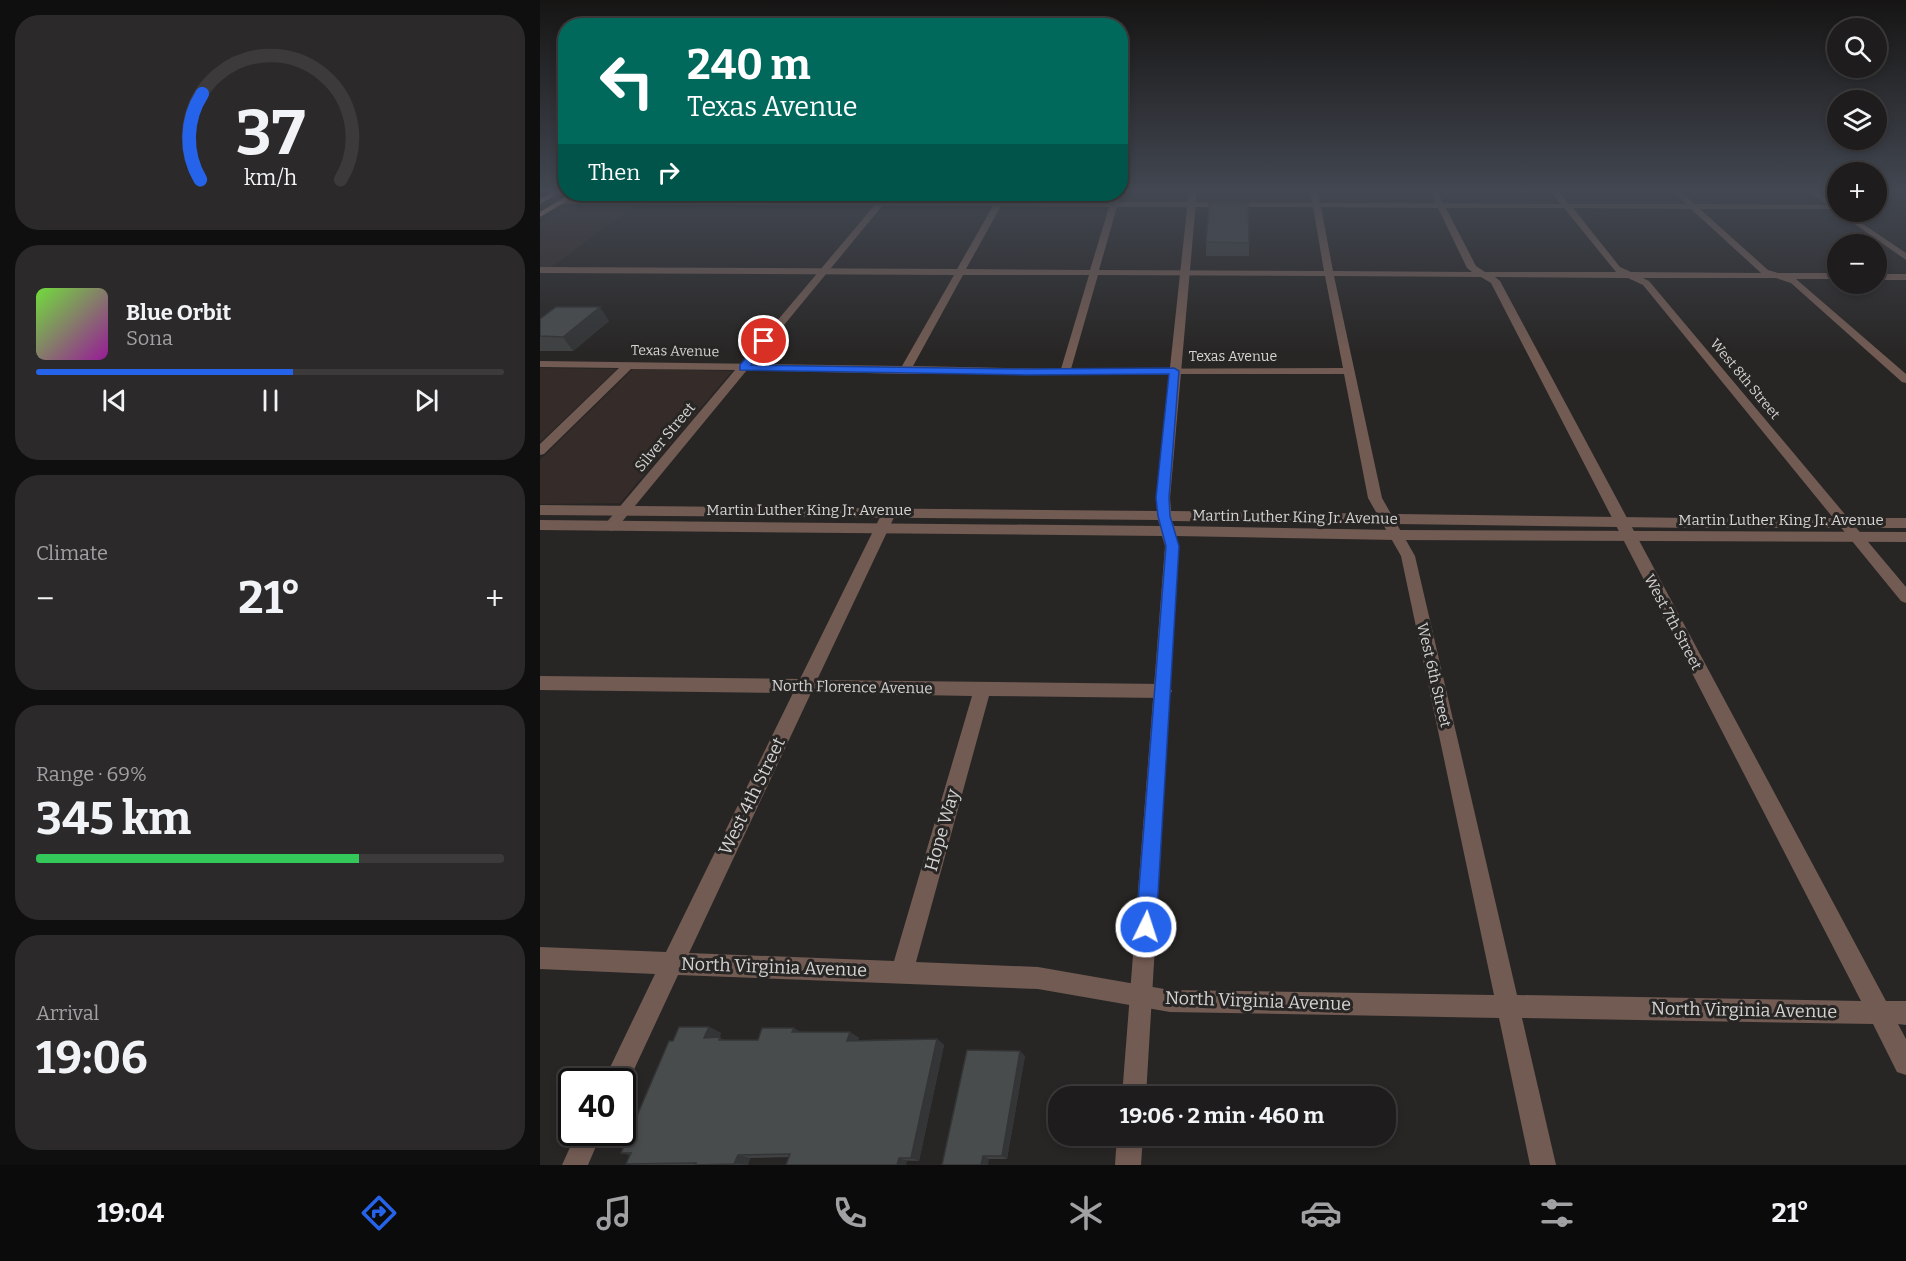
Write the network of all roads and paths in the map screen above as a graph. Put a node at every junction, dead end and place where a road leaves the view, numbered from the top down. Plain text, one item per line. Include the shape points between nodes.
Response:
1 (845, 244) edge
2 (974, 244) edge
3 (1103, 244) edge
4 (1187, 244) edge
5 (1324, 244) edge
6 (1460, 244) edge
7 (1597, 244) edge
8 (1735, 244) edge
9 (1888, 244) edge
10 (1906, 257) edge
11 (540, 270) edge
12 (822, 272) junction
13 (958, 273) junction
14 (1095, 274) junction
15 (1329, 274) junction
16 (1484, 274) junction
17 (1184, 275) junction
18 (1632, 275) junction
19 (1780, 276) junction
20 (1827, 276) edge
21 (1887, 277) edge
22 (1906, 277) edge
23 (540, 364) edge
24 (629, 365) junction
25 (743, 368) junction
26 (905, 371) junction
27 (1174, 371) junction
28 (1350, 371) junction
29 (1065, 372) junction
30 (1906, 380) edge
31 (540, 451) edge
32 (624, 509) junction
33 (540, 510) edge
34 (1387, 518) junction
35 (886, 519) junction
36 (1845, 522) junction
37 (1166, 523) junction
38 (1906, 523) edge
39 (540, 525) edge
40 (611, 526) junction
41 (1626, 529) junction
42 (1396, 535) junction
43 (1857, 537) junction
44 (1906, 537) edge
45 (1906, 597) edge
46 (540, 683) edge
47 (806, 686) junction
48 (983, 688) junction
49 (1163, 691) junction
50 (540, 958) edge
51 (672, 963) junction
52 (902, 972) junction
53 (1142, 995) junction
54 (1509, 1008) junction
55 (1879, 1013) junction
56 (1906, 1013) edge
57 (1906, 1063) edge
58 (622, 1068) edge
59 (1135, 1086) edge
60 (584, 1146) edge
61 (1129, 1146) edge
62 (575, 1165) edge
63 (1128, 1165) edge
64 (1543, 1165) edge

1 - 12 street, Silver Street
2 - 13 street
3 - 14 street
4 - 17 street
5 - 15 street, West 6th Street
6 - 16 street, West 7th Street via 1472,268
7 - 18 street, West 8th Street via 1617,269
8 - 19 street via 1765,272
9 - 10 street
11 - 12 street
12 - 13 street
12 - 25 street, Silver Street
13 - 14 street
13 - 26 street
14 - 17 street
14 - 29 street
15 - 16 street
15 - 17 street
15 - 28 street, West 6th Street
16 - 18 street
16 - 41 street, West 7th Street via 1495,281
17 - 27 street
18 - 19 street
18 - 36 street, West 8th Street via 1646,283
19 - 20 street
19 - 30 street via 1794,281
21 - 22 street
23 - 24 street, Texas Avenue
24 - 25 street, Texas Avenue
24 - 31 street
25 - 26 street, Texas Avenue
25 - 32 street, Silver Street
26 - 29 street, Texas Avenue
27 - 28 street, Texas Avenue
27 - 29 street, Texas Avenue
27 - 37 street via 1162,498
28 - 34 street, West 6th Street via 1375,498
32 - 33 street, Martin Luther King Jr. Avenue
32 - 35 street, Martin Luther King Jr. Avenue
32 - 40 street, Silver Street
34 - 37 street, Martin Luther King Jr. Avenue
34 - 41 street, Martin Luther King Jr. Avenue
34 - 42 street, West 6th Street
35 - 37 street, Martin Luther King Jr. Avenue
35 - 40 street, Martin Luther King Jr. Avenue
35 - 47 street, West 4th Street
36 - 38 street, Martin Luther King Jr. Avenue
36 - 41 street, Martin Luther King Jr. Avenue
36 - 43 street, West 8th Street
37 - 42 street, Martin Luther King Jr. Avenue
37 - 49 street via 1173,546
39 - 40 street, Martin Luther King Jr. Avenue
41 - 42 street, Martin Luther King Jr. Avenue
41 - 43 street, Martin Luther King Jr. Avenue
41 - 55 street, West 7th Street
42 - 54 street, West 6th Street via 1408,556
43 - 44 street, Martin Luther King Jr. Avenue
43 - 45 street, West 8th Street
46 - 47 street, North Florence Avenue
47 - 48 street, North Florence Avenue
47 - 51 street, West 4th Street
48 - 49 street, North Florence Avenue
48 - 52 street, Hope Way
49 - 53 street
50 - 51 street, North Virginia Avenue
51 - 52 street, North Virginia Avenue
51 - 58 street, West 4th Street
52 - 53 street, North Virginia Avenue via 1038,978
53 - 54 street, North Virginia Avenue via 1170,1001
53 - 59 street
54 - 55 street, North Virginia Avenue
54 - 64 street, West 6th Street
55 - 56 street, North Virginia Avenue
55 - 57 street, West 7th Street
60 - 62 street
61 - 63 street

